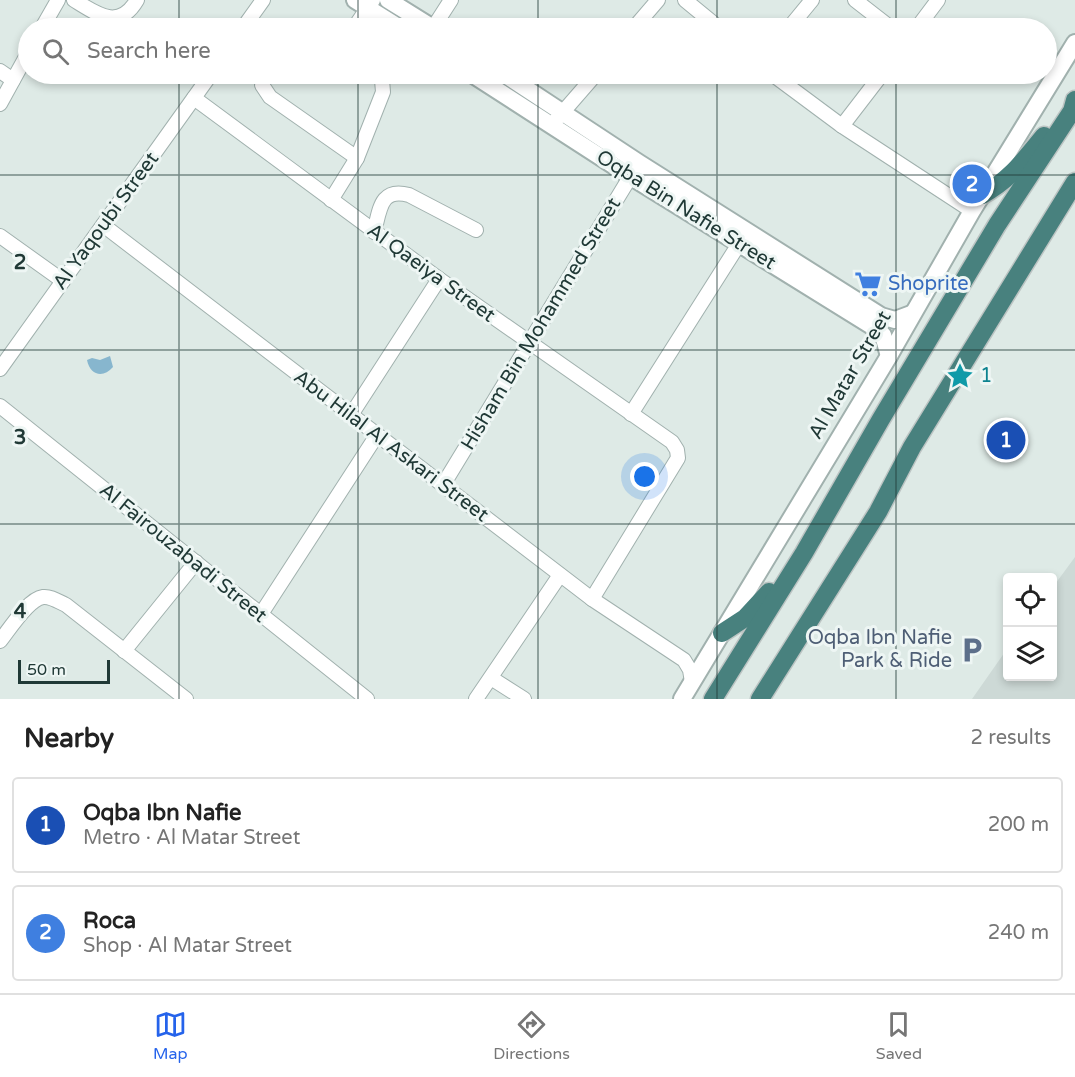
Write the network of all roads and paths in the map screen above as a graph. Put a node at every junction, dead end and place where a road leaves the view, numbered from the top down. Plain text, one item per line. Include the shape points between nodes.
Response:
1 (58, 0) edge
2 (74, 0) edge
3 (137, 0) edge
4 (263, 0) edge
5 (388, 0) edge
6 (451, 0) edge
7 (658, 0) edge
8 (686, 0) edge
9 (812, 0) edge
10 (855, 0) edge
11 (938, 0) edge
12 (365, 3) edge
13 (48, 18) edge
14 (250, 18) edge
15 (358, 18) edge
16 (386, 18) edge
17 (417, 18) edge
18 (439, 18) edge
19 (643, 18) edge
20 (707, 18) edge
21 (797, 18) edge
22 (878, 18) edge
23 (924, 18) edge
24 (1075, 43) edge
25 (0, 71) edge
26 (18, 71) edge
27 (1057, 72) edge
28 (13, 80) junction
29 (204, 84) edge
30 (262, 84) edge
31 (382, 84) edge
32 (491, 84) edge
33 (516, 84) edge
34 (587, 84) edge
35 (785, 84) edge
36 (874, 84) edge
37 (1050, 84) edge
38 (194, 98) junction
39 (1074, 102) edge
40 (0, 104) edge
41 (558, 118) junction
42 (842, 126) junction
43 (357, 158) junction
44 (634, 169) junction
45 (1075, 182) edge
46 (982, 195) junction
47 (331, 200) junction
48 (972, 211) junction
49 (103, 225) junction
50 (476, 230) dead end
51 (374, 232) junction
52 (0, 236) edge
53 (743, 238) junction
54 (439, 279) junction
55 (63, 280) junction
56 (911, 314) junction
57 (529, 344) junction
58 (888, 356) junction
59 (0, 369) edge
60 (0, 406) edge
61 (631, 414) junction
62 (351, 415) junction
63 (377, 435) junction
64 (443, 485) junction
65 (804, 553) junction
66 (196, 562) junction
67 (560, 575) junction
68 (592, 600) junction
69 (261, 614) junction
70 (722, 633) junction
71 (0, 641) edge
72 (124, 651) junction
73 (708, 656) junction
74 (684, 660) junction
75 (491, 678) junction
76 (692, 682) junction
77 (186, 699) edge
78 (367, 699) edge
79 (476, 699) edge
80 (524, 699) edge
81 (682, 699) edge
82 (713, 699) edge
83 (760, 699) edge

1 - 13 street
2 - 3 street via 109,18 120,17
4 - 14 street
5 - 17 street
6 - 18 street
7 - 19 street
8 - 20 street
9 - 21 street
10 - 22 street
11 - 23 street
12 - 15 street
12 - 16 street
24 - 27 street, Al Matar Street
25 - 28 street
26 - 28 street
28 - 40 street
29 - 38 street, Al Yaqoubi Street
30 - 43 street via 270,97
31 - 43 street via 383,92
32 - 41 street, Oqba Bin Nafie Street
33 - 41 street, Oqba Bin Nafie Street
34 - 41 street
35 - 42 street
36 - 42 street
37 - 46 street, Al Matar Street
38 - 47 street, Al Qaeiya Street
38 - 49 street, Al Yaqoubi Street
39 - 46 highway via 1014,173
39 - 65 highway
41 - 44 street, Oqba Bin Nafie Street
42 - 48 street
43 - 47 street
44 - 53 street, Oqba Bin Nafie Street
44 - 57 street, Hisham Bin Mohammed Street
45 - 83 highway via 912,447 878,512
46 - 48 street, Al Matar Street
47 - 51 street, Al Qaeiya Street
48 - 56 street, Al Matar Street
49 - 55 street, Al Yaqoubi Street
49 - 62 street, Abu Hilal Al Askari Street
50 - 51 street via 398,192 383,200
51 - 54 street, Al Qaeiya Street
52 - 55 street
53 - 56 street, Oqba Bin Nafie Street via 881,316 895,320
53 - 58 street, Oqba Bin Nafie Street via 875,328 883,335
53 - 61 street
54 - 57 street, Al Qaeiya Street
54 - 62 street
55 - 59 street, Al Yaqoubi Street
56 - 58 street, Al Matar Street
57 - 61 street, Al Qaeiya Street
57 - 64 street, Hisham Bin Mohammed Street
58 - 70 street, Al Matar Street
60 - 66 street, Al Fairouzabadi Street
61 - 68 street, Al Qaeiya Street via 672,442 678,458
62 - 63 street, Abu Hilal Al Askari Street
63 - 64 street, Abu Hilal Al Askari Street
63 - 69 street
64 - 67 street, Abu Hilal Al Askari Street
65 - 70 highway via 753,610
65 - 82 highway
66 - 69 street, Al Fairouzabadi Street
66 - 72 street
67 - 68 street, Abu Hilal Al Askari Street
67 - 75 street
68 - 74 street, Abu Hilal Al Askari Street
69 - 78 street, Al Fairouzabadi Street
70 - 73 street, Al Matar Street
71 - 72 street via 26,608 43,597 66,605
72 - 77 street
73 - 74 street
73 - 76 street, Al Matar Street
74 - 76 street
75 - 79 street
75 - 80 street
76 - 81 street, Al Matar Street

